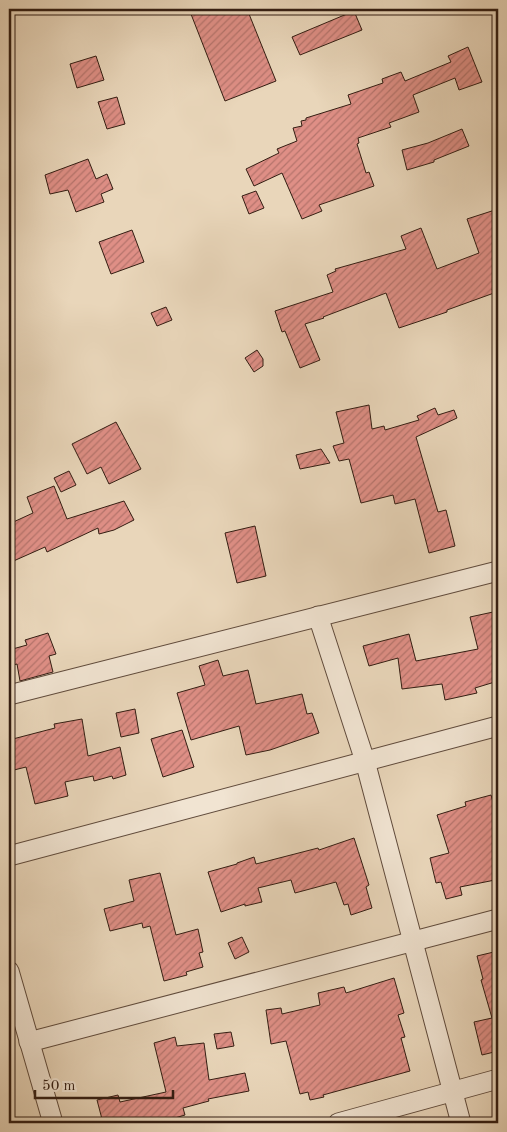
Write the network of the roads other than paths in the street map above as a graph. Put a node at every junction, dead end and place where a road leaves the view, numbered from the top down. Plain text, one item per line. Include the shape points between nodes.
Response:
1 (498, 571) edge
2 (318, 616) junction
3 (9, 695) edge
4 (498, 726) edge
5 (365, 761) junction
6 (9, 856) edge
7 (498, 919) edge
8 (413, 941) junction
9 (9, 971) edge
10 (29, 1042) junction
11 (498, 1079) edge
12 (453, 1092) junction
13 (52, 1123) edge
14 (338, 1123) edge
15 (461, 1123) edge

1 - 2 street
2 - 3 street
2 - 5 street
4 - 5 street
5 - 6 street
5 - 8 street
7 - 8 street
8 - 10 street
8 - 12 street
9 - 10 street
10 - 13 street
11 - 12 street
12 - 14 street
12 - 15 street

